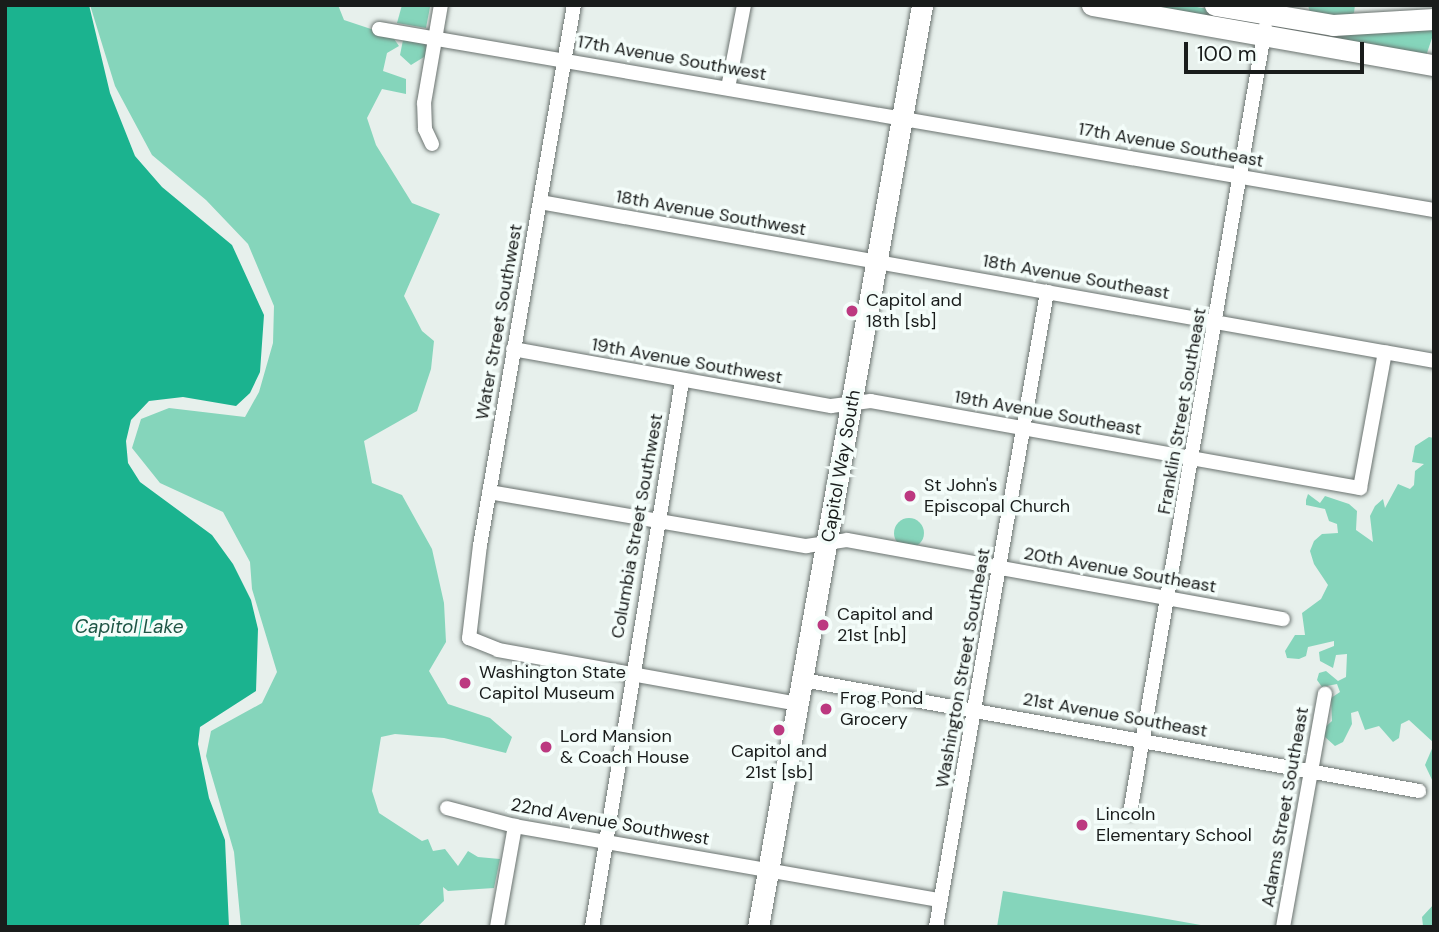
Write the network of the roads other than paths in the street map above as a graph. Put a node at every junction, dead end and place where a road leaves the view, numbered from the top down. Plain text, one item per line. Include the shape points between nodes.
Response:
1 (441, 5) edge
2 (574, 5) edge
3 (744, 5) edge
4 (922, 5) edge
5 (1092, 5) edge
6 (1214, 5) edge
7 (1265, 14) junction
8 (1434, 19) edge
9 (379, 29) dead end
10 (1266, 36) junction
11 (435, 38) junction
12 (564, 60) junction
13 (1434, 65) edge
14 (728, 88) junction
15 (902, 117) junction
16 (432, 144) dead end
17 (1242, 177) junction
18 (540, 202) junction
19 (1434, 210) edge
20 (876, 261) junction
21 (1047, 292) junction
22 (1217, 322) junction
23 (513, 349) junction
24 (1385, 352) junction
25 (1434, 361) edge
26 (682, 381) junction
27 (853, 401) junction
28 (1024, 429) junction
29 (1193, 458) junction
30 (489, 492) junction
31 (657, 520) junction
32 (827, 543) junction
33 (1000, 568) junction
34 (1170, 599) junction
35 (1283, 619) dead end
36 (633, 674) junction
37 (803, 680) junction
38 (1325, 694) dead end
39 (799, 704) junction
40 (975, 710) junction
41 (1143, 739) junction
42 (1314, 772) junction
43 (1419, 792) dead end
44 (447, 808) dead end
45 (1130, 813) dead end
46 (515, 825) junction
47 (607, 842) junction
48 (767, 871) junction
49 (940, 900) junction
50 (498, 927) edge
51 (592, 927) edge
52 (758, 927) edge
53 (936, 927) edge
54 (1283, 927) edge

1 - 11 street
2 - 12 street, Water Street Southwest
3 - 14 street
4 - 15 main road, Capitol Way South
5 - 10 main road
6 - 7 main road
7 - 8 main road via 1343,25
7 - 10 street, Franklin Street Southeast
9 - 11 street
10 - 13 main road
10 - 17 street, Franklin Street Southeast
11 - 12 street, 17th Avenue Southwest
11 - 16 street via 424,103 425,129
12 - 14 street, 17th Avenue Southwest
12 - 18 street, Water Street Southwest
14 - 15 street, 17th Avenue Southwest
15 - 17 street, 17th Avenue Southeast
15 - 20 main road, Capitol Way South
17 - 19 street, 17th Avenue Southeast
17 - 22 street, Franklin Street Southeast
18 - 20 street, 18th Avenue Southwest
18 - 23 street, Water Street Southwest
20 - 21 street, 18th Avenue Southeast
20 - 27 main road, Capitol Way South
21 - 22 street, 18th Avenue Southeast
21 - 28 street, Washington Street Southeast
22 - 24 street, 18th Avenue Southeast
22 - 29 street, Franklin Street Southeast
23 - 26 street, 19th Avenue Southwest
23 - 30 street, Water Street Southwest
24 - 25 street, 18th Avenue Southeast
24 - 29 street, 19th Avenue Southeast via 1360,488
26 - 27 street, 19th Avenue Southwest via 837,407
26 - 31 street, Columbia Street Southwest
27 - 28 street, 19th Avenue Southeast
27 - 32 main road, Capitol Way South
28 - 29 street, 19th Avenue Southeast
28 - 33 street, Washington Street Southeast
29 - 34 street, Franklin Street Southeast
30 - 31 street, 20th Avenue Southeast
30 - 36 street, Water Street Southwest via 467,628 475,643
31 - 32 street, 20th Avenue Southeast via 806,546
31 - 36 street, Columbia Street Southwest
32 - 33 street, 20th Avenue Southeast via 847,540
32 - 37 main road, Capitol Way South
33 - 34 street, 20th Avenue Southeast
33 - 40 street, Washington Street Southeast
34 - 35 street, 20th Avenue Southeast
34 - 41 street, Franklin Street Southeast
36 - 39 street
36 - 47 street, Columbia Street Southwest
37 - 39 main road, Capitol Way South
37 - 40 street, 21st Avenue Southeast
38 - 42 street, Adams Street Southeast
39 - 48 main road, Capitol Way South
40 - 41 street, 21st Avenue Southeast
40 - 49 street, Washington Street Southeast
41 - 42 street, 21st Avenue Southeast
41 - 45 street, Franklin Street Southeast
42 - 43 street, 21st Avenue Southeast
42 - 54 street, Adams Street Southeast
44 - 46 street, 22nd Avenue Southwest
46 - 47 street, 22nd Avenue Southwest
46 - 50 street
47 - 48 street, 22nd Avenue Southwest
47 - 51 street, Columbia Street Southwest
48 - 49 street, 22nd Avenue Southwest
48 - 52 main road, Capitol Way South
49 - 53 street, Washington Street Southeast

